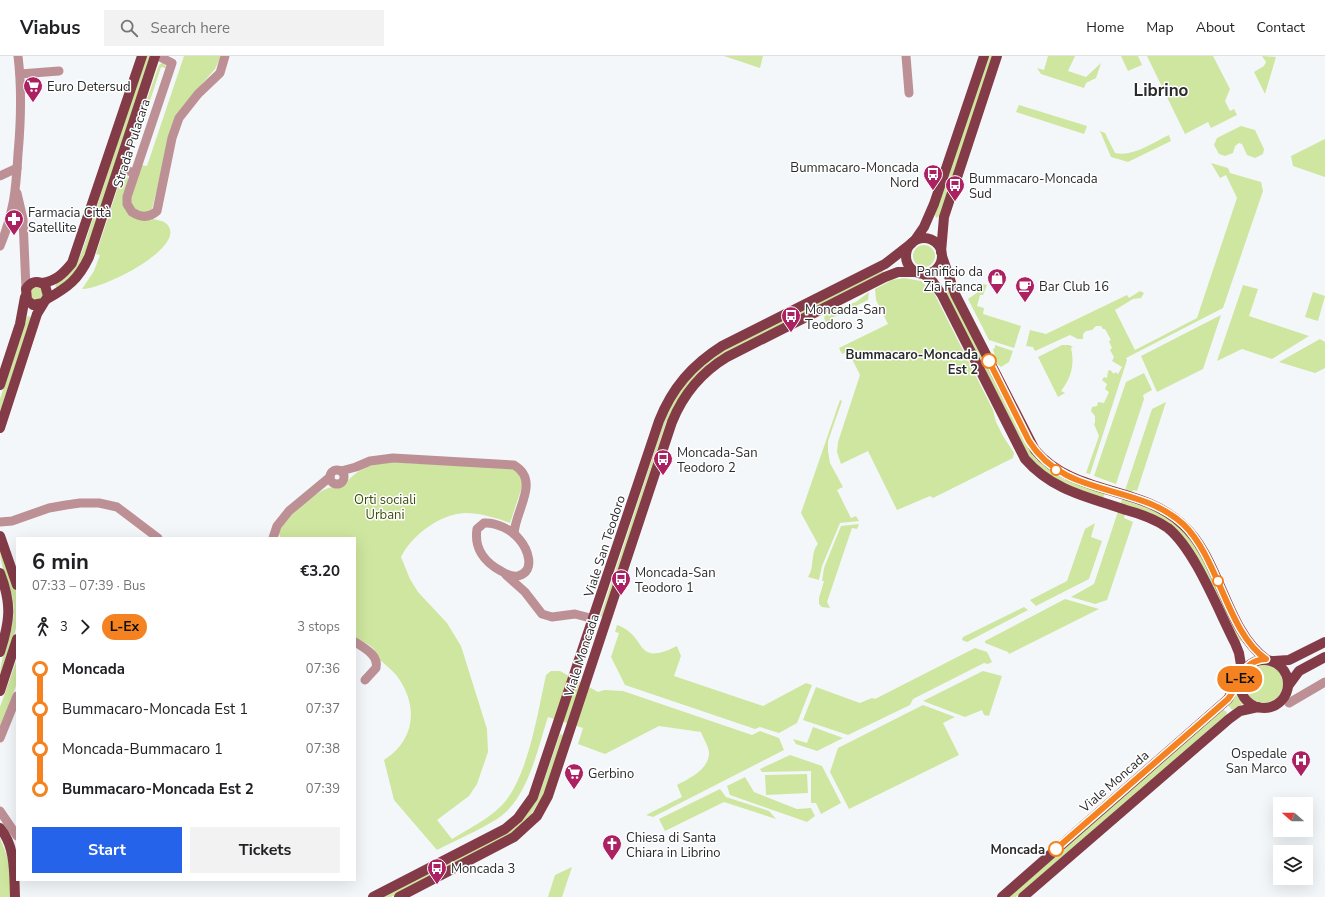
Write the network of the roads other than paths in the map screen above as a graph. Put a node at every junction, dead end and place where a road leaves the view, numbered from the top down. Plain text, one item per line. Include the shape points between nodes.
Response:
1 (18, 56) edge
2 (142, 56) edge
3 (157, 56) edge
4 (225, 56) edge
5 (906, 56) edge
6 (984, 56) edge
7 (997, 56) edge
8 (59, 71) dead end
9 (20, 74) junction
10 (909, 93) dead end
11 (17, 168) junction
12 (118, 168) junction
13 (135, 173) junction
14 (0, 176) edge
15 (16, 190) junction
16 (930, 215) junction
17 (944, 217) junction
18 (10, 219) junction
19 (23, 219) junction
20 (913, 241) junction
21 (0, 246) edge
22 (942, 254) junction
23 (881, 266) junction
24 (26, 267) junction
25 (920, 273) junction
26 (885, 277) junction
27 (40, 282) junction
28 (952, 288) junction
29 (26, 293) junction
30 (942, 295) junction
31 (45, 301) junction
32 (0, 385) edge
33 (0, 428) edge
34 (356, 467) junction
35 (341, 471) junction
36 (332, 480) junction
37 (343, 481) junction
38 (517, 517) junction
39 (0, 522) edge
40 (505, 528) junction
41 (514, 534) junction
42 (0, 536) edge
43 (157, 537) edge
44 (272, 537) edge
45 (0, 573) edge
46 (523, 573) junction
47 (506, 574) junction
48 (16, 581) edge
49 (525, 592) junction
50 (594, 619) junction
51 (605, 622) junction
52 (16, 642) edge
53 (1325, 642) edge
54 (356, 643) edge
55 (585, 646) junction
56 (596, 650) junction
57 (0, 652) edge
58 (1325, 656) edge
59 (1270, 660) junction
60 (1241, 676) junction
61 (365, 680) dead end
62 (1325, 682) edge
63 (1288, 686) junction
64 (0, 691) edge
65 (16, 698) edge
66 (1289, 703) dead end
67 (1258, 707) junction
68 (0, 738) edge
69 (0, 811) edge
70 (0, 828) edge
71 (16, 835) edge
72 (15, 897) edge
73 (373, 897) edge
74 (398, 897) edge
75 (1002, 897) edge
76 (1023, 897) edge

1 - 9 street
2 - 27 main road via 72,263 58,278
3 - 12 main road
3 - 13 street, Strada Pulacara via 172,63
4 - 13 street, Strada Pulacara via 220,73 198,94 179,118 172,138 157,211 147,217 136,215 129,208 127,197
5 - 10 street
6 - 16 main road, Viale San Teodoro
7 - 17 main road
8 - 9 street
9 - 11 street via 22,108
11 - 14 street
11 - 15 street
12 - 13 street
12 - 31 main road via 89,257 81,273 69,286
15 - 18 street
15 - 19 street
16 - 17 main road via 935,222
16 - 20 main road, Viale San Teodoro
17 - 22 main road
18 - 19 street
18 - 21 street
19 - 24 street
20 - 22 main road via 924,238 933,240
20 - 23 main road, Viale San Teodoro
20 - 25 main road via 906,256 908,265
22 - 25 main road via 936,269
22 - 28 main road
23 - 26 main road via 887,269
23 - 50 main road, Viale San Teodoro via 722,346 700,361 679,384 670,396 659,421
24 - 27 street via 31,277
24 - 29 street
25 - 26 main road, Viale Moncada via 898,272
25 - 30 main road via 933,282
26 - 51 main road, Viale Moncada via 727,357 706,373 688,392 672,422
27 - 29 main road via 31,283
27 - 31 main road via 47,288
28 - 30 main road via 946,287
28 - 59 main road via 1035,450 1048,464 1063,474 1163,510 1183,524 1194,536 1246,638 1255,651
29 - 31 main road via 33,305
29 - 32 main road via 20,324
30 - 60 main road via 1026,459 1035,470 1057,486 1146,516 1166,527 1186,547 1235,643
31 - 33 main road via 33,324
34 - 35 street
34 - 37 street
34 - 38 street via 370,461 393,458 514,465 524,473 528,484
35 - 36 street via 334,471
35 - 37 street
36 - 37 street via 340,484
36 - 44 street via 289,511 277,526
38 - 40 street via 511,526
38 - 41 street
39 - 43 street via 12,521 49,508 99,503 116,507
40 - 41 street
40 - 47 street via 484,523 477,529 475,538 485,560
41 - 46 street via 528,553 528,565
42 - 48 main road
45 - 57 main road via 8,597 9,615
46 - 47 street via 519,576
46 - 49 street via 522,584
47 - 49 street
49 - 50 street via 542,614 547,616 575,614
50 - 51 main road
50 - 55 main road, Viale San Teodoro
51 - 56 main road, Viale Moncada
52 - 64 main road
53 - 59 main road via 1289,660
54 - 61 street via 371,652 376,660 376,668
55 - 56 main road
55 - 73 main road, Viale San Teodoro via 538,788 518,818 493,836
56 - 74 main road, Viale Moncada via 548,796 531,822 506,842
58 - 63 main road via 1299,671
59 - 60 main road via 1252,662
59 - 63 main road via 1281,666 1286,673
60 - 67 main road via 1242,695 1248,703
60 - 75 main road, Viale Moncada via 1228,699
62 - 66 street
63 - 67 main road via 1286,694 1278,704 1268,708
65 - 68 street
67 - 76 main road via 1240,711 1229,718
69 - 71 street
70 - 72 main road via 6,837 13,859

